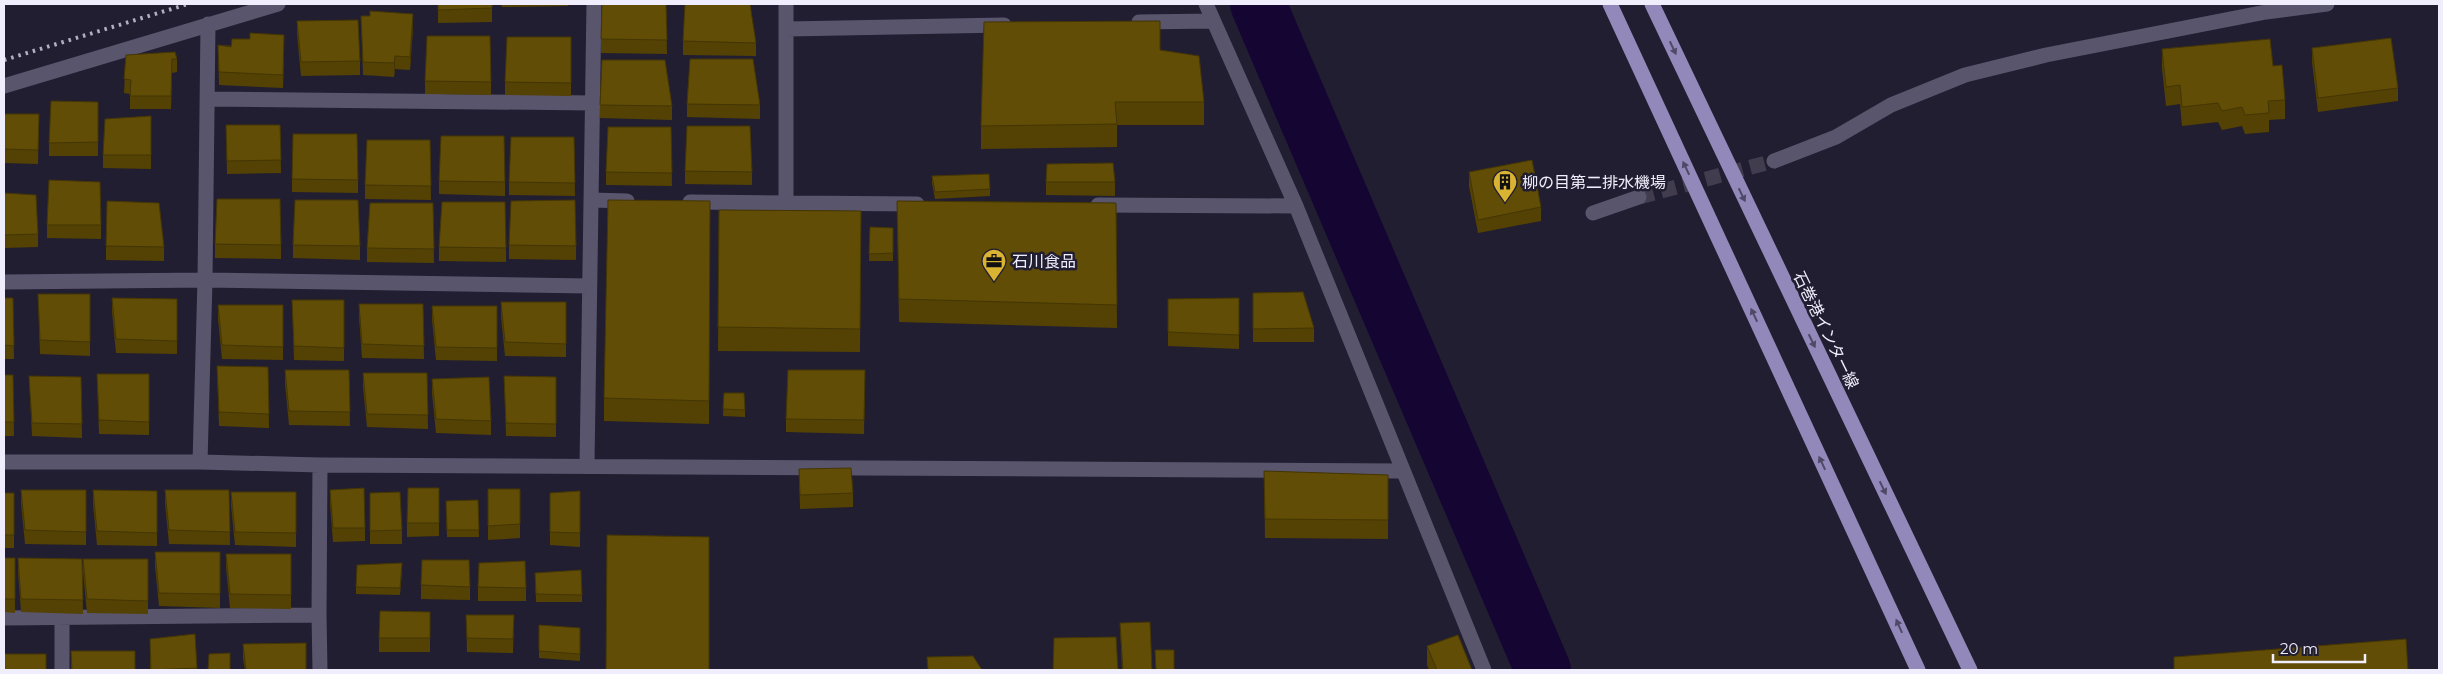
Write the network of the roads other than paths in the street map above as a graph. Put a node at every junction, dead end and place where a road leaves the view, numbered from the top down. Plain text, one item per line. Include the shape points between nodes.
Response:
1 (278, 4) edge
2 (594, 4) edge
3 (786, 4) edge
4 (1206, 4) edge
5 (1610, 4) edge
6 (1652, 4) edge
7 (2327, 4) edge
8 (1213, 21) junction
9 (1124, 23) edge
10 (208, 24) junction
11 (1015, 25) edge
12 (787, 29) junction
13 (4, 86) edge
14 (208, 99) junction
15 (593, 103) junction
16 (1774, 161) tunnel mouth
17 (1639, 197) tunnel mouth
18 (592, 200) junction
19 (640, 201) edge
20 (679, 202) edge
21 (786, 203) junction
22 (934, 204) edge
23 (1081, 205) edge
24 (1296, 206) junction
25 (1593, 213) dead end
26 (205, 280) junction
27 (4, 282) edge
28 (589, 286) junction
29 (4, 462) edge
30 (200, 462) junction
31 (320, 465) junction
32 (587, 465) junction
33 (1401, 471) junction
34 (319, 615) junction
35 (4, 618) edge
36 (62, 619) junction
37 (62, 670) edge
38 (320, 670) edge
39 (1484, 670) edge
40 (1918, 670) edge
41 (1970, 670) edge

1 - 10 street
2 - 15 street
3 - 12 street
4 - 8 street
40 -> 5 main road
6 -> 41 main road, 石巻港インター線
7 - 16 street via 2256,14 2055,53 1965,75 1891,105 1836,137
8 - 9 street
8 - 24 street
10 - 13 street
10 - 14 street
11 - 12 street
12 - 21 street
14 - 15 street
14 - 26 street
15 - 18 street
17 - 25 street
18 - 19 street
18 - 28 street
20 - 21 street
21 - 22 street
23 - 24 street
24 - 33 street
26 - 27 street
26 - 28 street
26 - 30 street
28 - 32 street
29 - 30 street
30 - 31 street
31 - 32 street
31 - 34 street
32 - 33 street
33 - 39 street
34 - 36 street
34 - 38 street
35 - 36 street
36 - 37 street

